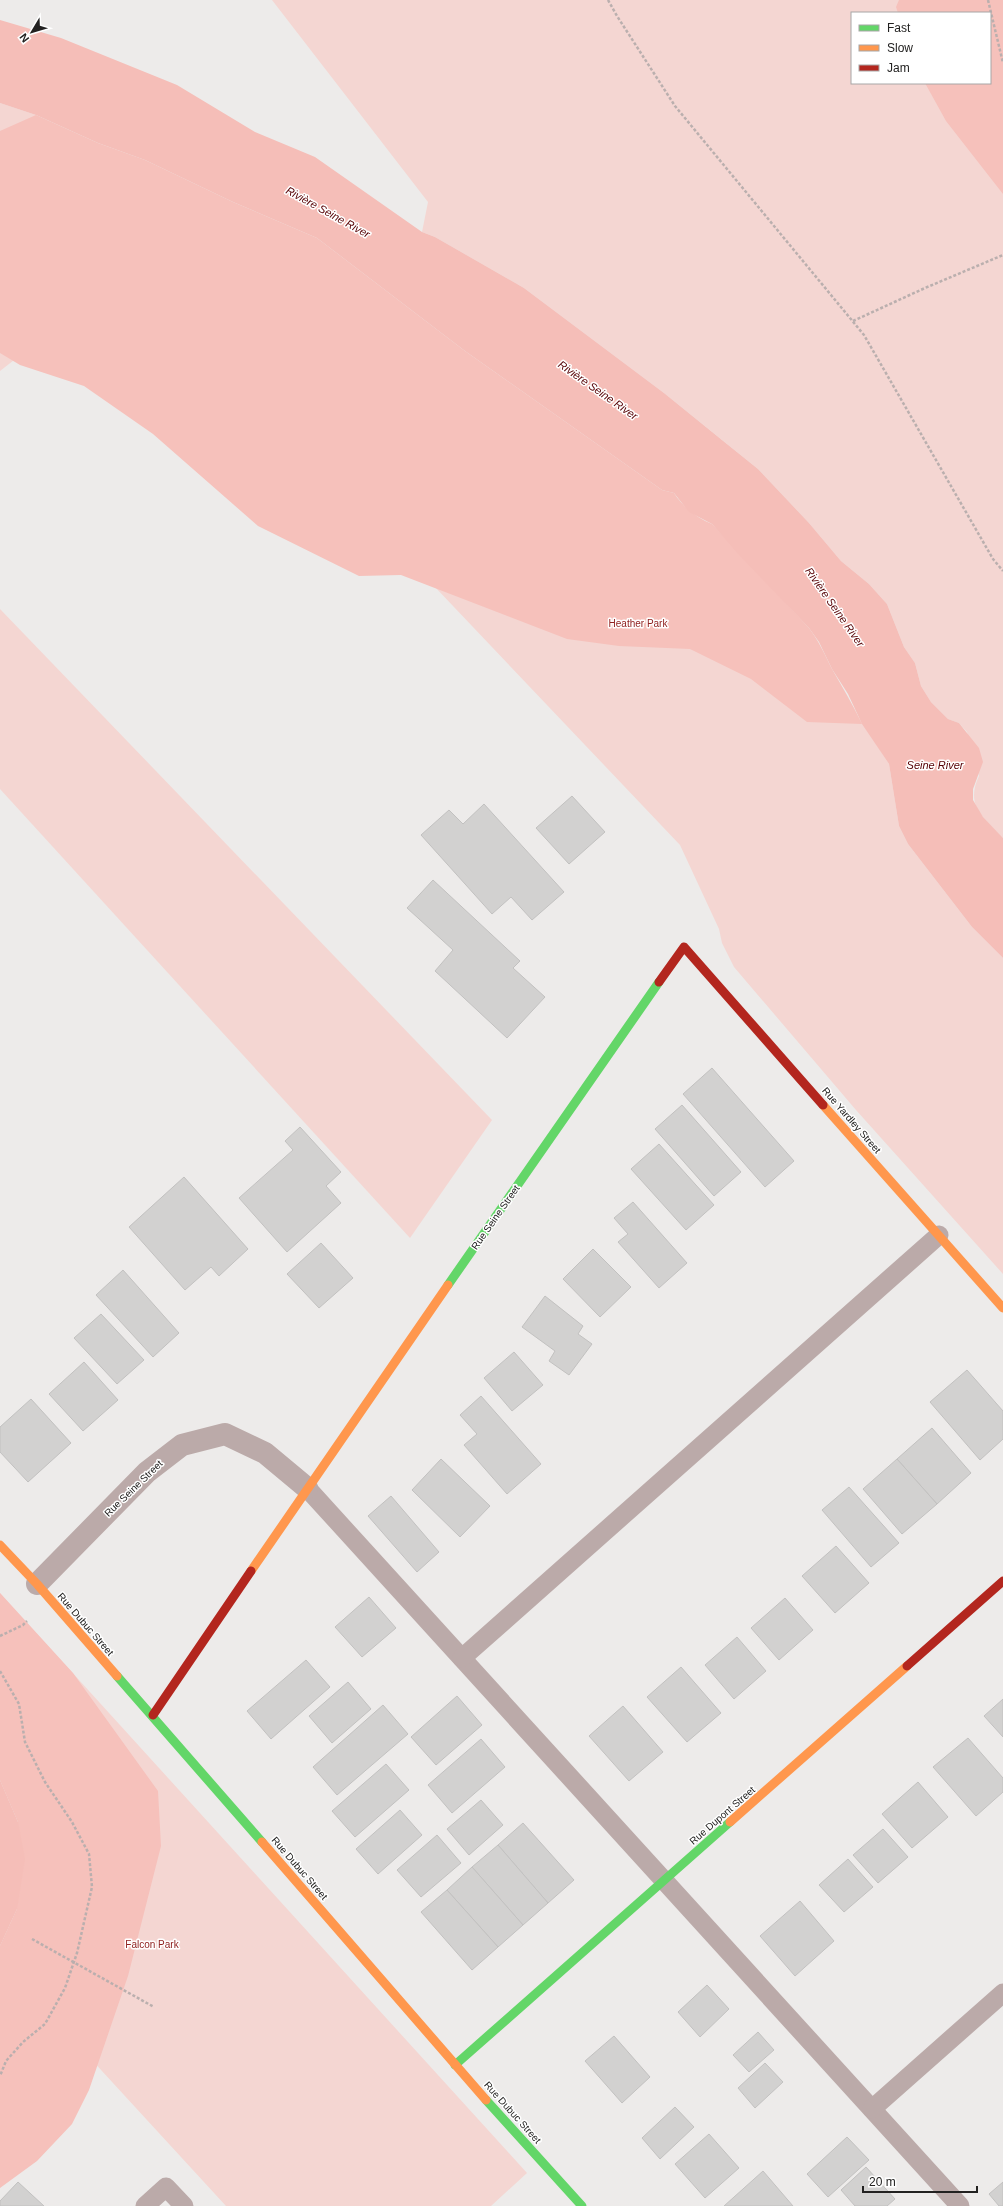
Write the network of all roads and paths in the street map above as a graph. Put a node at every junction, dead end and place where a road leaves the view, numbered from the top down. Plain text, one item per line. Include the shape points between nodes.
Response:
1 (608, 0) edge
2 (988, 0) edge
3 (991, 12) edge
4 (991, 12) edge
5 (1003, 62) edge
6 (1003, 255) edge
7 (853, 321) junction
8 (1003, 571) edge
9 (684, 947) joint
10 (938, 1236) junction
11 (1003, 1308) edge
12 (306, 1488) junction
13 (0, 1546) edge
14 (1003, 1581) edge
15 (37, 1584) junction
16 (462, 1658) junction
17 (0, 1671) edge
18 (153, 1715) junction
19 (665, 1880) junction
20 (32, 1939) dead end
21 (74, 1963) junction
22 (1003, 1992) edge
23 (154, 2007) dead end
24 (455, 2065) junction
25 (0, 2076) edge
26 (872, 2109) junction
27 (145, 2206) edge
28 (184, 2206) edge
29 (582, 2206) edge
30 (960, 2206) edge

1 - 7 path via 675,106
2 - 3 path
4 - 5 path
6 - 7 path
7 - 8 path via 864,335 993,559
9 - 10 street, Rue Yardley Street
9 - 12 street, Rue Seine Street
10 - 11 street, Rue Yardley Street
10 - 16 lane
12 - 15 street, Rue Seine Street via 265,1453 224,1434 182,1445 148,1472
12 - 16 lane
12 - 18 street, Rue Seine Street
13 - 15 street, Rue Dubuc Street
14 - 19 street, Rue Dupont Street
15 - 18 street, Rue Dubuc Street
16 - 19 lane
17 - 21 path via 19,1704 25,1742 45,1782 72,1822 89,1854 92,1887
18 - 24 street, Rue Dubuc Street
19 - 24 street, Rue Dupont Street
19 - 26 lane
20 - 21 path
21 - 23 path
21 - 25 path via 65,1988 45,2024 23,2042 6,2061
22 - 26 lane
24 - 29 street, Rue Dubuc Street
26 - 30 lane
27 - 28 lane via 166,2187

